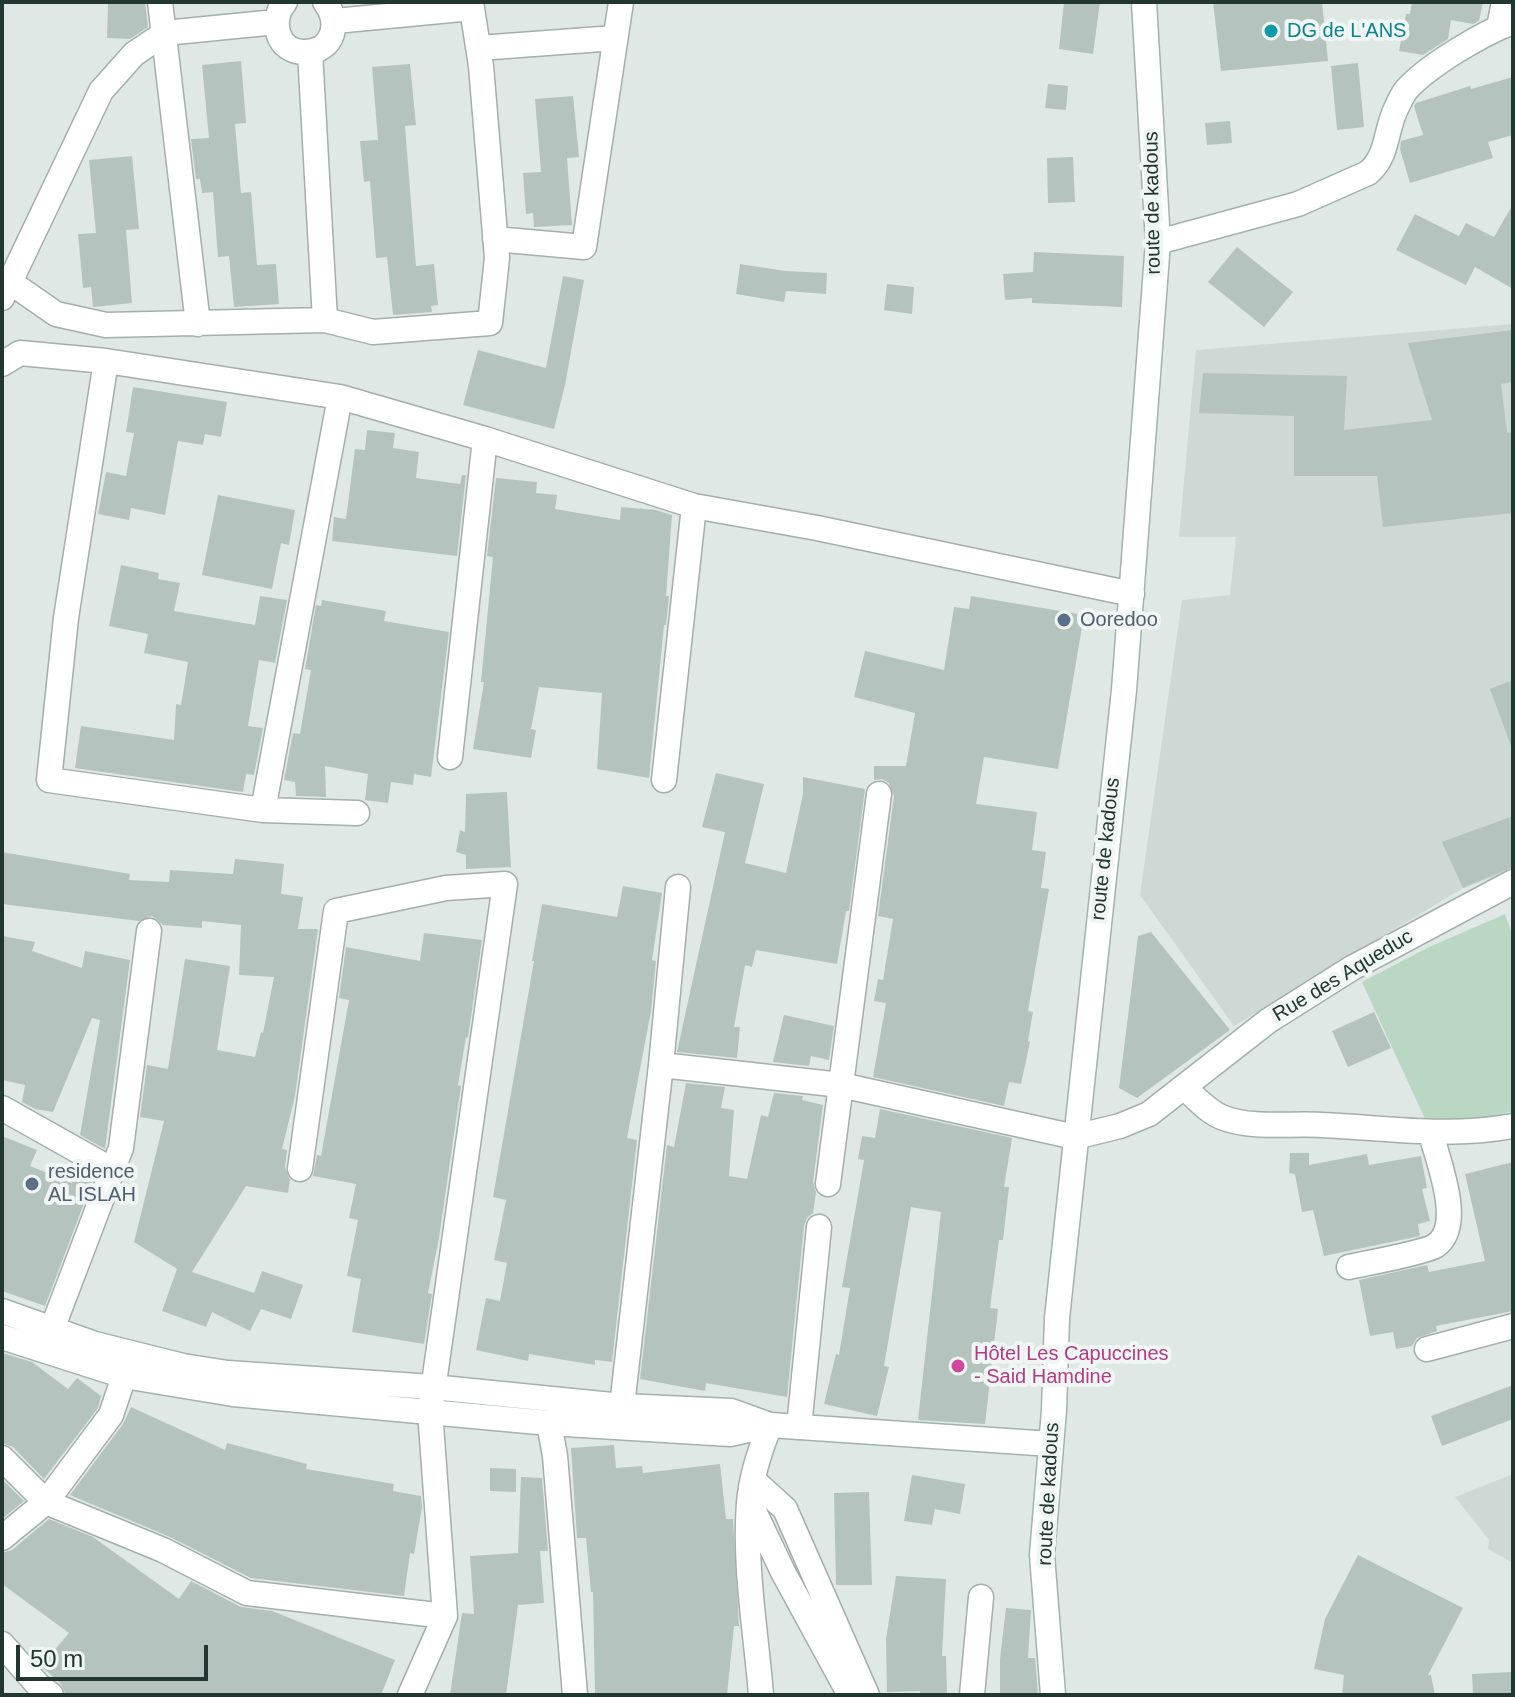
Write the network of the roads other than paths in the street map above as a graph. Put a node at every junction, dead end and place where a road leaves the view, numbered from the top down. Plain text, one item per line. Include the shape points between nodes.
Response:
1 (160, 2) edge
2 (621, 2) edge
3 (1144, 2) edge
4 (1504, 2) edge
5 (472, 5) edge
6 (330, 11) edge
7 (280, 12) edge
8 (1506, 25) edge
9 (165, 33) junction
10 (615, 38) junction
11 (479, 48) junction
12 (310, 52) junction
13 (495, 239) junction
14 (1158, 242) junction
15 (6, 290) edge
16 (325, 320) junction
17 (198, 324) junction
18 (8, 353) edge
19 (106, 361) junction
20 (340, 397) junction
21 (485, 439) junction
22 (694, 506) junction
23 (1132, 594) junction
24 (450, 757) dead end
25 (664, 780) dead end
26 (879, 794) dead end
27 (263, 810) junction
28 (357, 813) dead end
29 (1513, 882) edge
30 (678, 887) dead end
31 (149, 931) dead end
32 (661, 1065) junction
33 (841, 1085) junction
34 (1185, 1088) junction
35 (2, 1108) edge
36 (1513, 1126) edge
37 (1431, 1134) junction
38 (1075, 1137) junction
39 (300, 1169) dead end
40 (114, 1171) junction
41 (828, 1184) dead end
42 (819, 1227) dead end
43 (1349, 1267) dead end
44 (2, 1311) edge
45 (1513, 1326) edge
46 (2, 1337) edge
47 (46, 1340) junction
48 (1427, 1349) dead end
49 (124, 1376) junction
50 (431, 1399) junction
51 (622, 1406) junction
52 (549, 1423) junction
53 (770, 1425) junction
54 (799, 1427) junction
55 (1051, 1444) junction
56 (2, 1458) edge
57 (751, 1490) junction
58 (46, 1502) junction
59 (2, 1538) edge
60 (981, 1597) dead end
61 (445, 1616) junction
62 (3, 1646) edge
63 (51, 1695) edge
64 (410, 1695) edge
65 (575, 1695) edge
66 (761, 1695) edge
67 (850, 1695) edge
68 (867, 1695) edge
69 (972, 1695) edge
70 (1053, 1695) edge

1 - 9 street
2 - 10 street
3 - 14 street, route de kadous
4 - 8 street
5 - 6 street
5 - 11 street
6 - 12 street via 330,39
7 - 9 street
7 - 12 street via 277,32 288,47
8 - 14 street via 1431,68 1405,91 1385,149 1368,173 1298,204
9 - 15 street via 134,54 101,91
9 - 17 street
10 - 11 street
10 - 13 street via 584,247
11 - 13 street
12 - 16 street
13 - 16 street via 490,323 373,332
14 - 23 street, route de kadous
15 - 17 street via 56,314 106,325
16 - 17 street
18 - 19 street
19 - 20 street
19 - 27 street via 66,618 49,780
20 - 21 street
20 - 27 street
21 - 22 street
21 - 24 street
22 - 23 street
22 - 25 street
23 - 38 street, route de kadous
26 - 33 street
27 - 28 street
29 - 34 street, Rue des Aqueduc via 1268,1021
30 - 32 street
31 - 40 street via 125,1127
32 - 33 street
32 - 51 street
33 - 38 street
33 - 41 street
34 - 37 street via 1223,1118
34 - 38 street, Rue des Aqueduc via 1149,1114
35 - 40 street
36 - 37 street
37 - 43 street via 1450,1212 1447,1233 1434,1246
38 - 55 street, route de kadous
39 - 50 street via 336,911 446,888 505,884
40 - 47 street
42 - 54 street
44 - 47 street
45 - 48 street
46 - 47 street
47 - 49 street
47 - 50 street via 213,1371
49 - 50 street via 233,1394
49 - 58 street via 111,1415
50 - 51 street
50 - 52 street
50 - 61 street
51 - 53 street via 731,1411
52 - 53 street via 730,1434
52 - 65 street
53 - 54 street
53 - 57 street
54 - 55 street
55 - 70 street, route de kadous via 1042,1555
56 - 58 street
57 - 66 street via 748,1538
57 - 67 street via 783,1572
57 - 68 street via 785,1509
58 - 59 street
58 - 61 street via 163,1550 247,1593
60 - 69 street
61 - 64 street
62 - 63 street

